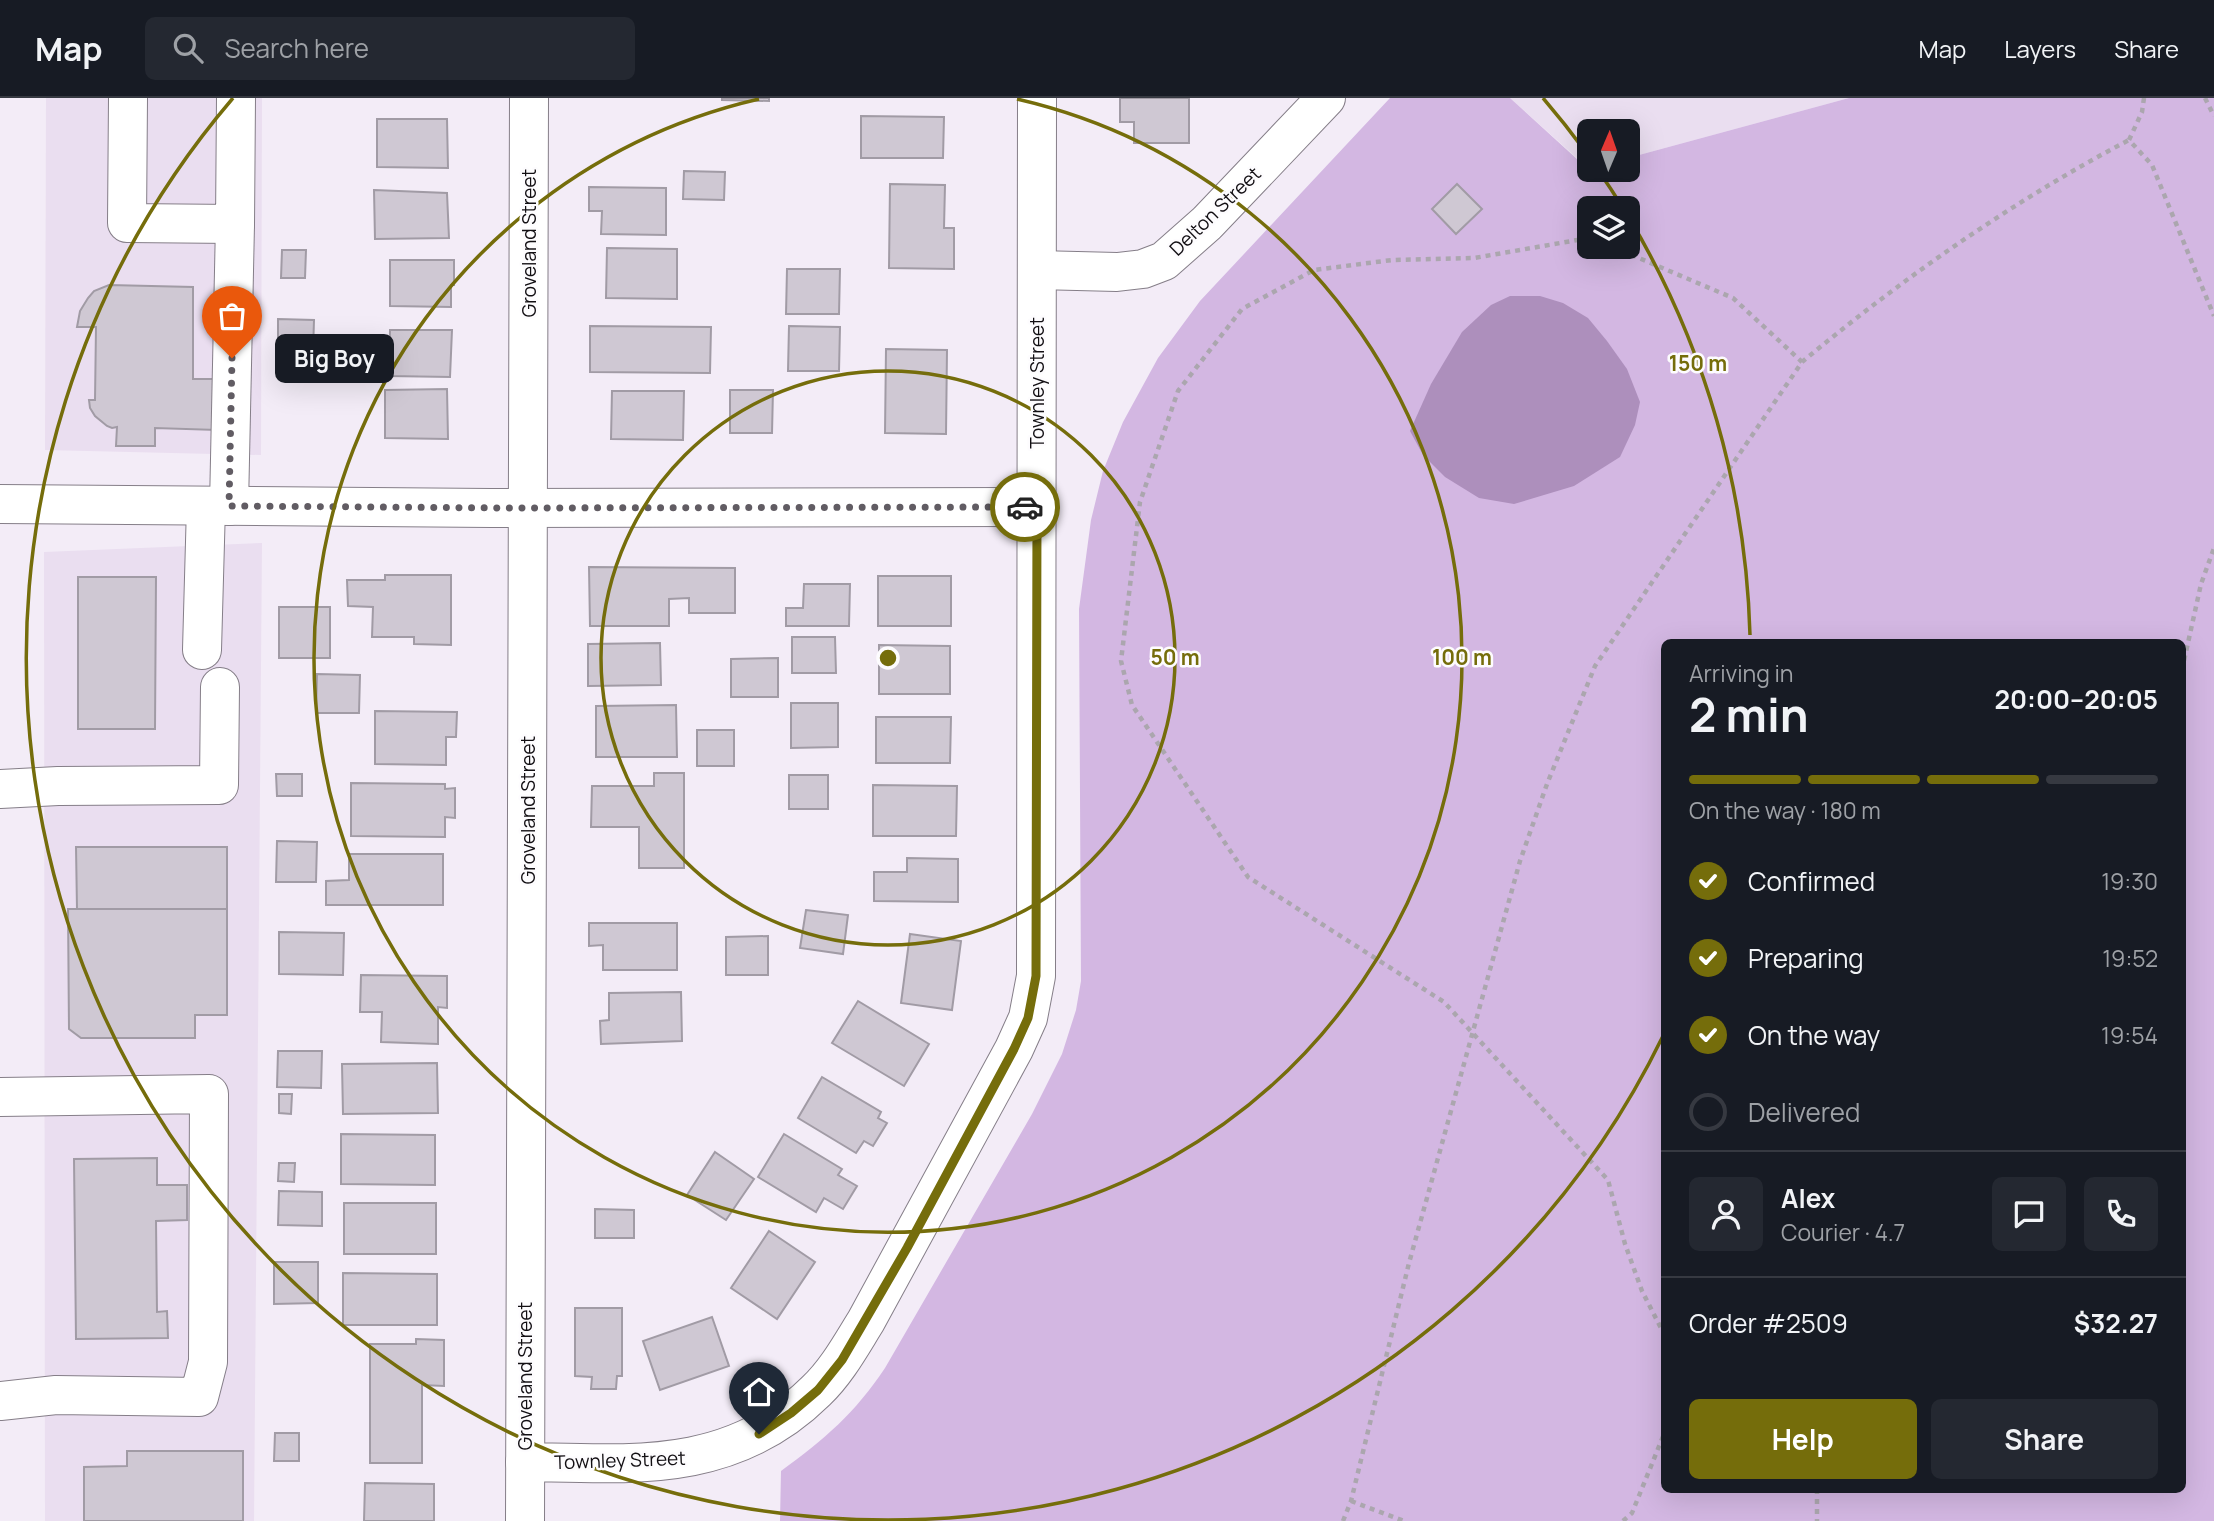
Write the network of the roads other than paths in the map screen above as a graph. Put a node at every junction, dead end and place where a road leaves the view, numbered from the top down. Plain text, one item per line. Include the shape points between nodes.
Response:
1 (128, 98) edge
2 (236, 98) edge
3 (529, 98) edge
4 (1037, 98) edge
5 (1326, 98) edge
6 (235, 224) junction
7 (1037, 270) junction
8 (0, 504) edge
9 (217, 506) junction
10 (1037, 507) junction
11 (529, 508) junction
12 (202, 650) dead end
13 (219, 687) dead end
14 (0, 789) edge
15 (0, 1097) edge
16 (0, 1401) edge
17 (524, 1462) junction
18 (525, 1521) edge

1 - 6 street via 127,223
2 - 6 street
3 - 11 street, Groveland Street
4 - 7 street, Townley Street
5 - 7 street, Delton Street via 1207,223 1164,261 1117,272
6 - 9 street
7 - 10 street, Townley Street
8 - 9 street
9 - 11 street
9 - 12 street
10 - 11 street
10 - 17 street, Townley Street via 1036,976 1028,1018 1014,1049 842,1360 818,1390 791,1413 759,1434 683,1460
11 - 17 street, Groveland Street
13 - 14 street via 219,785
15 - 16 street via 209,1094 208,1362 199,1397 56,1395
17 - 18 street, Groveland Street

